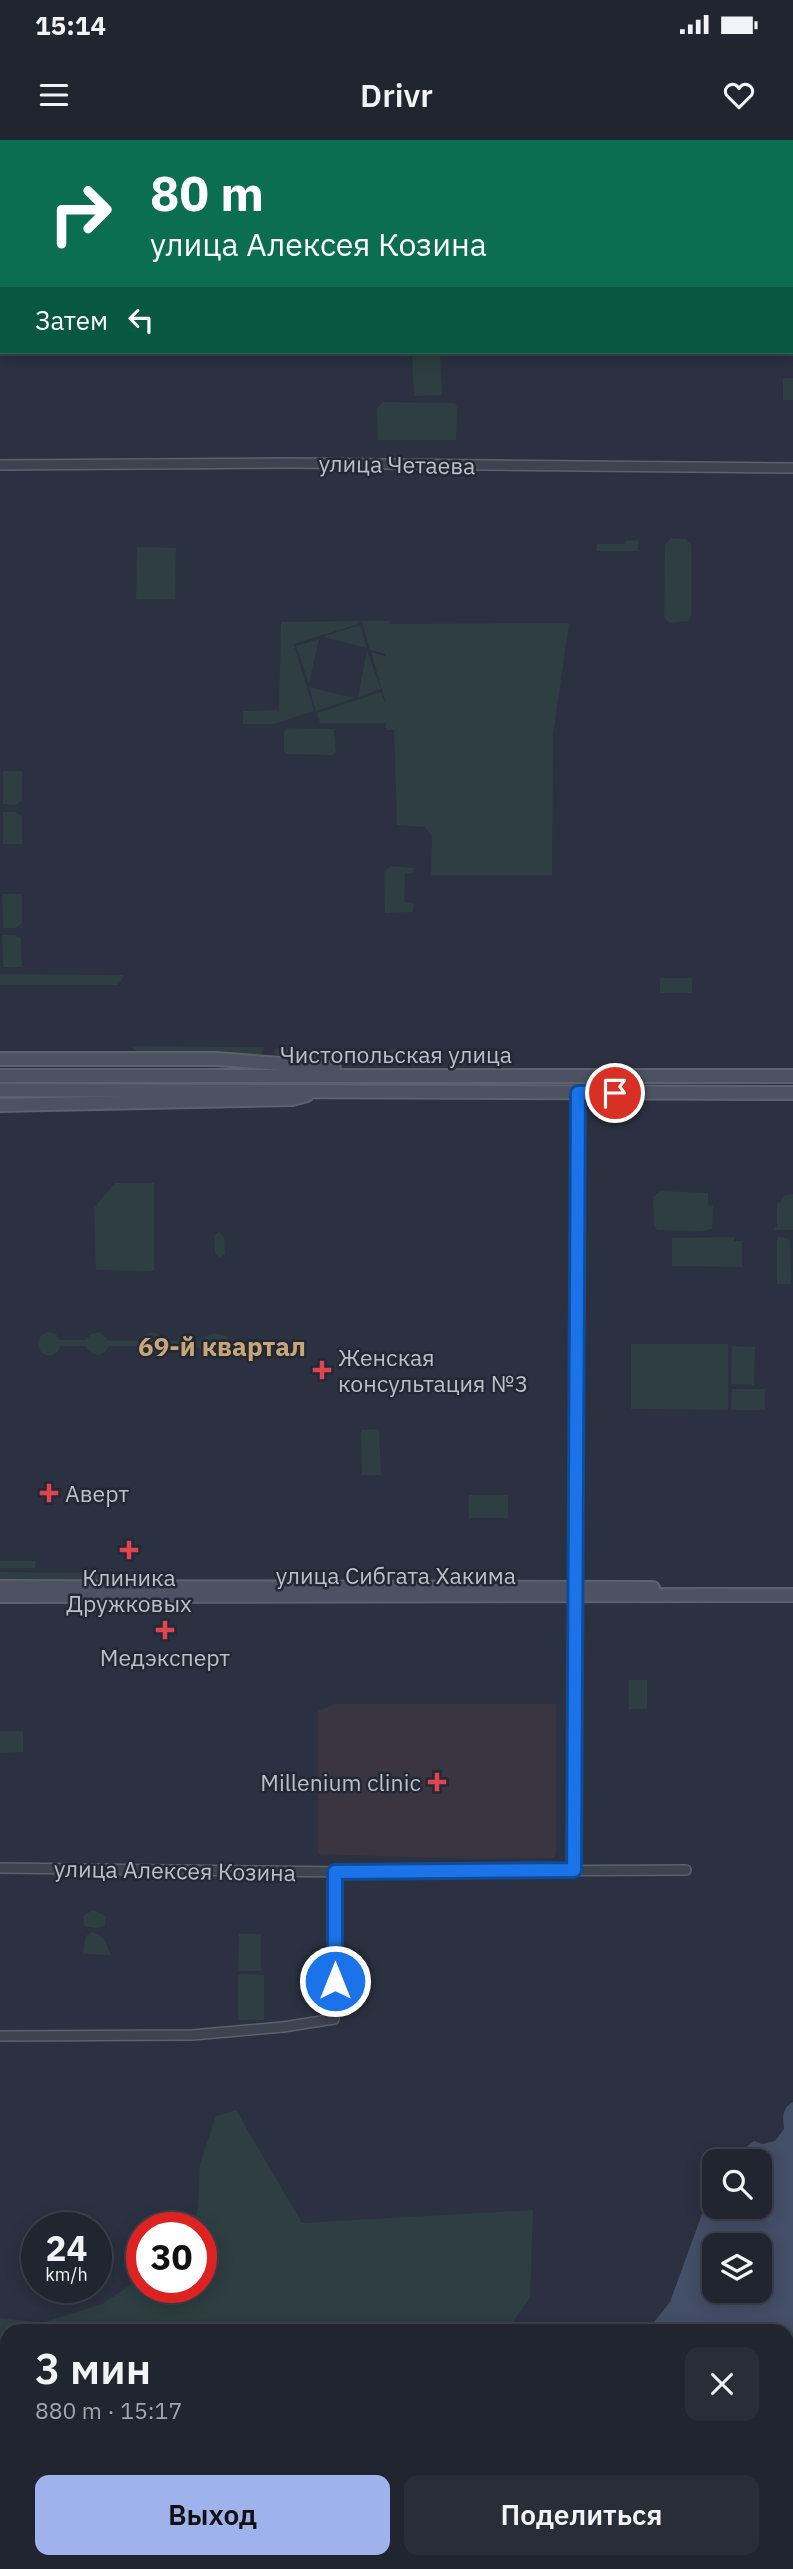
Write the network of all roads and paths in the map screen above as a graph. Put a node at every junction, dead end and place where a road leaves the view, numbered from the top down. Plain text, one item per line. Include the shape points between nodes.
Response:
1 (0, 465) edge
2 (793, 468) edge
3 (0, 1059) edge
4 (379, 1075) junction
5 (0, 1076) edge
6 (793, 1076) edge
7 (0, 1090) edge
8 (316, 1090) junction
9 (578, 1093) junction
10 (793, 1093) edge
11 (0, 1105) edge
12 (0, 1587) edge
13 (793, 1588) edge
14 (576, 1592) junction
15 (793, 1595) edge
16 (0, 1596) edge
17 (0, 1868) edge
18 (574, 1870) junction
19 (686, 1870) dead end
20 (335, 1872) junction
21 (0, 2036) edge

1 - 2 street, улица Четаева
3 - 4 main road via 227,1059
4 - 5 main road, Чистопольская улица
4 - 6 main road, Чистопольская улица
7 - 8 main road, Чистопольская улица
8 - 9 main road, Чистопольская улица
8 - 11 main road via 292,1099
9 - 10 main road, Чистопольская улица
9 - 14 street
12 - 14 main road, улица Сибгата Хакима
13 - 14 main road, улица Сибгата Хакима
14 - 15 main road, улица Сибгата Хакима
14 - 16 main road, улица Сибгата Хакима
14 - 18 street
17 - 20 street, улица Алексея Козина
18 - 19 street, улица Алексея Козина
18 - 20 street, улица Алексея Козина
20 - 21 street via 334,2019 192,2035

